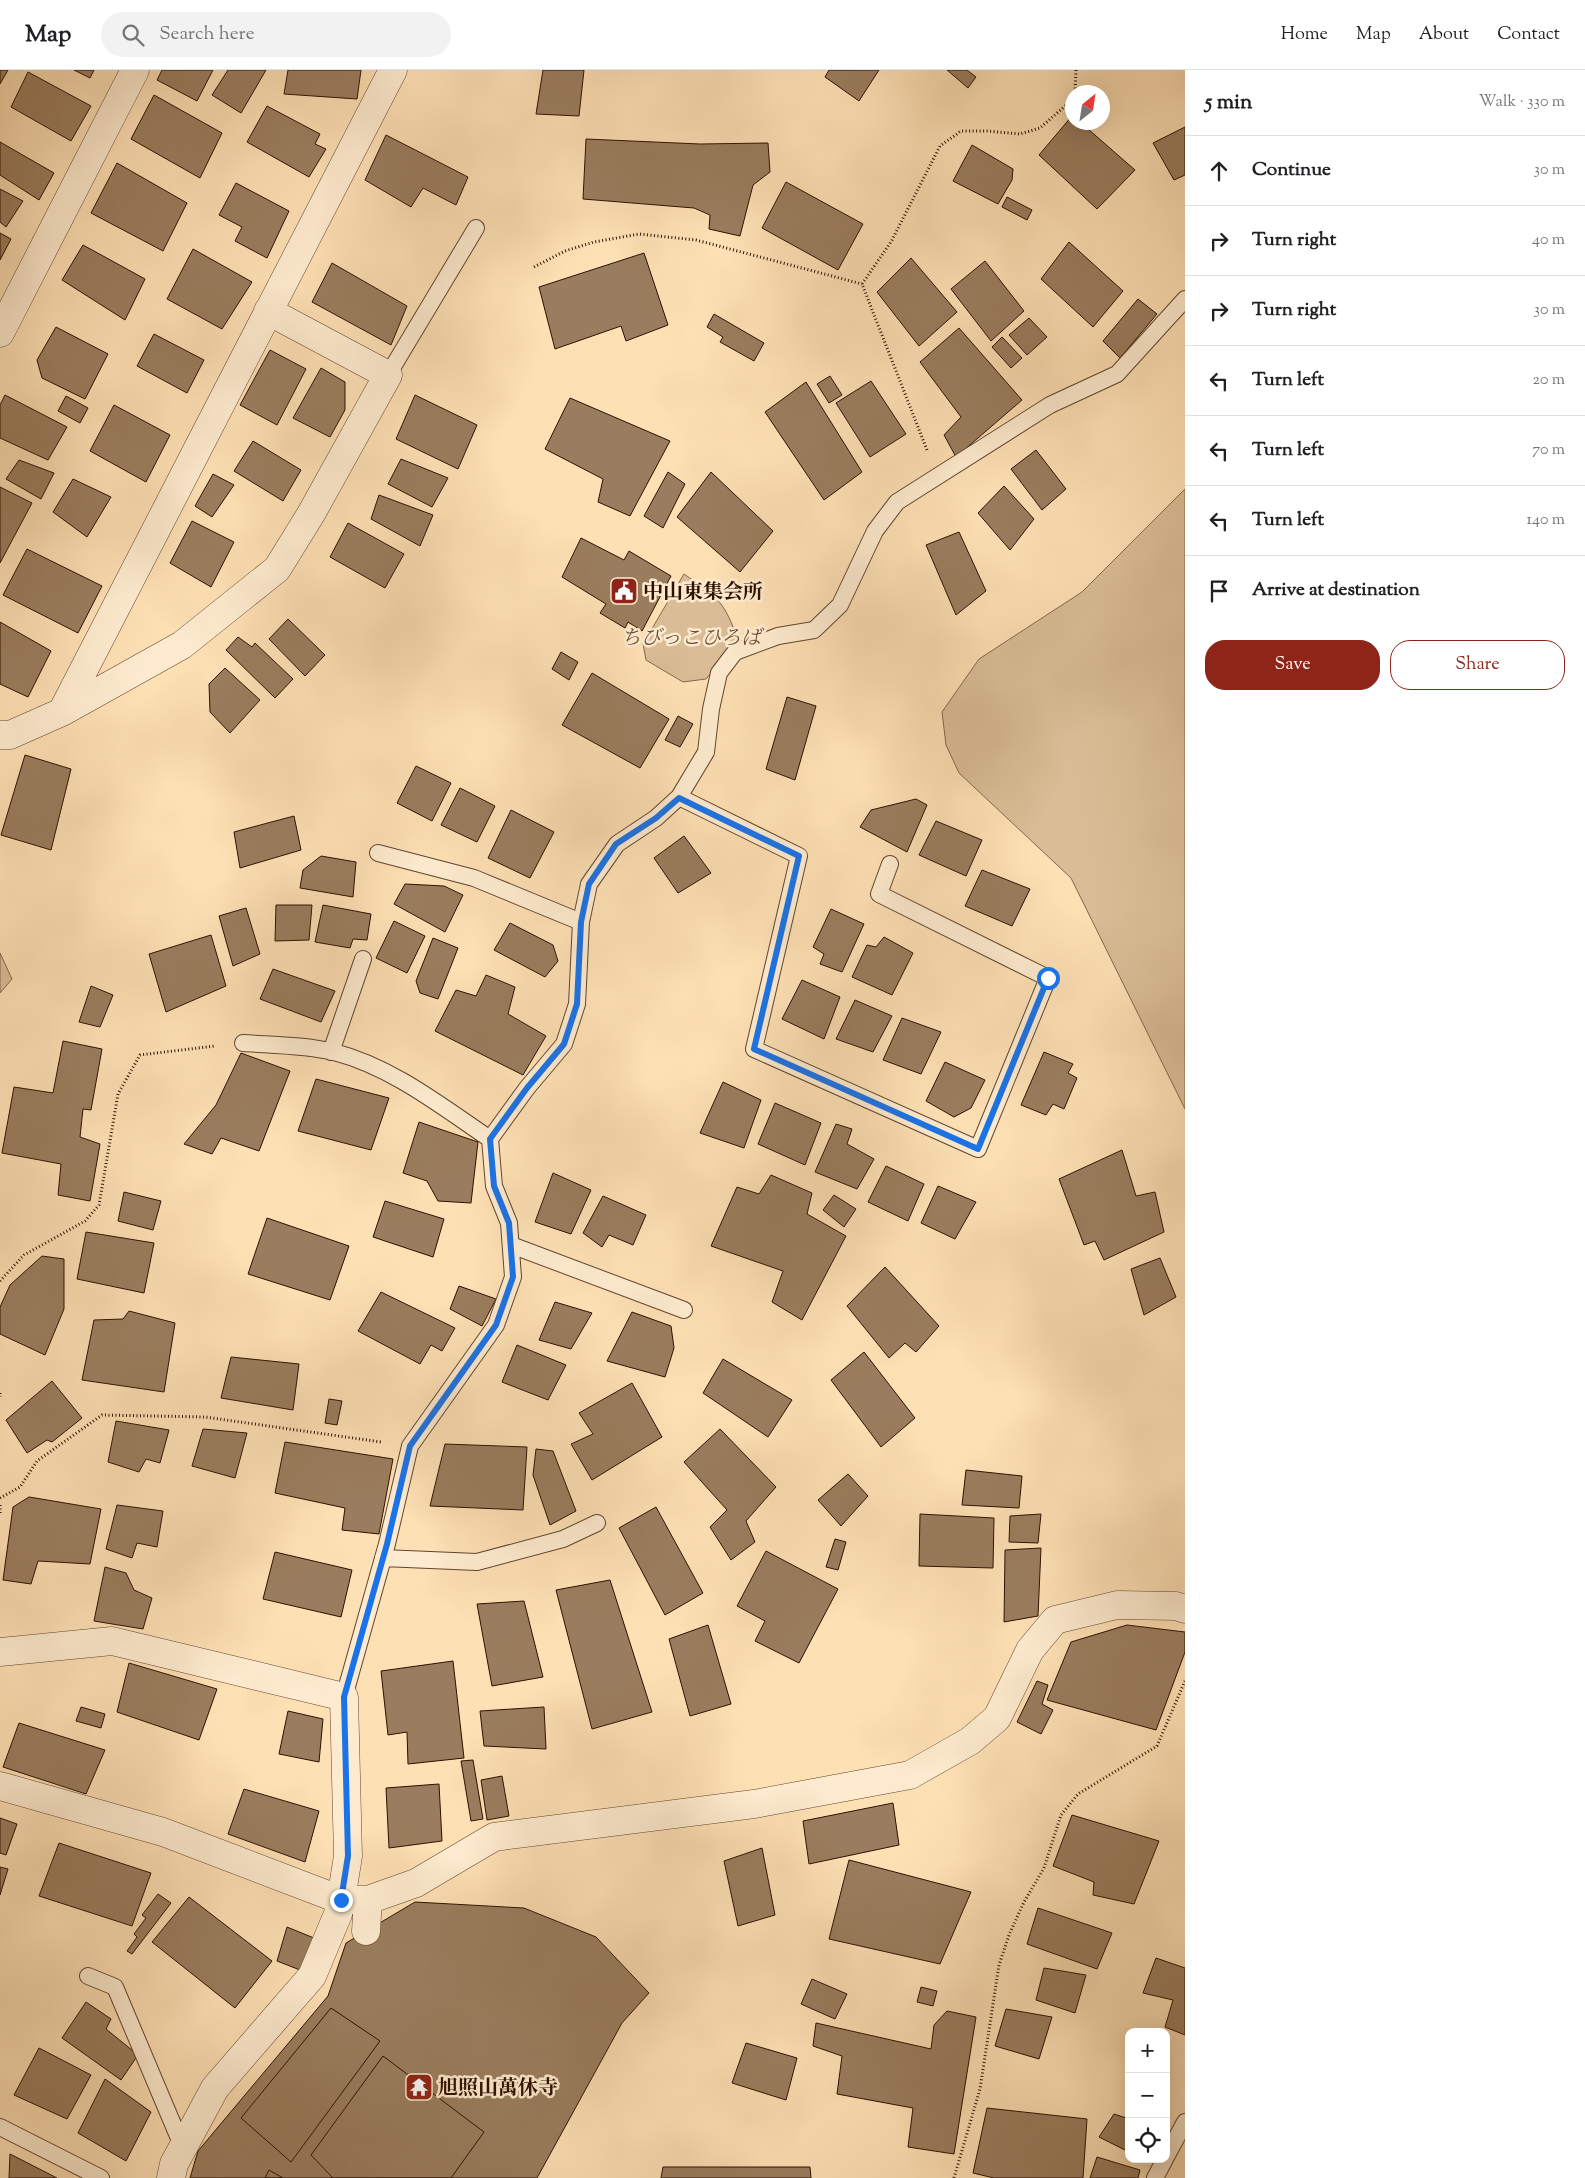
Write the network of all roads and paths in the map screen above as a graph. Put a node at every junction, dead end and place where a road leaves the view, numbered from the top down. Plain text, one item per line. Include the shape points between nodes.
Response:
1 (135, 70) edge
2 (393, 70) edge
3 (1076, 70) edge
4 (1075, 85) edge
5 (1065, 106) edge
6 (476, 228) dead end
7 (534, 267) dead end
8 (862, 284) junction
9 (1185, 299) edge
10 (268, 311) junction
11 (0, 333) edge
12 (388, 375) junction
13 (937, 476) junction
14 (62, 712) junction
15 (0, 735) edge
16 (679, 798) junction
17 (378, 853) dead end
18 (890, 864) dead end
19 (581, 922) junction
20 (362, 959) dead end
21 (243, 1043) joint
22 (331, 1052) junction
23 (490, 1139) junction
24 (511, 1245) junction
25 (0, 1281) edge
26 (684, 1310) dead end
27 (410, 1446) junction
28 (0, 1498) edge
29 (0, 1505) edge
30 (0, 1514) edge
31 (597, 1523) dead end
32 (383, 1558) junction
33 (1185, 1609) edge
34 (0, 1652) edge
35 (1185, 1681) edge
36 (344, 1697) junction
37 (0, 1786) edge
38 (341, 1900) junction
39 (368, 1900) junction
40 (366, 1931) dead end
41 (88, 1976) dead end
42 (1185, 2122) edge
43 (0, 2127) edge
44 (182, 2148) junction
45 (1170, 2150) edge
46 (1163, 2163) edge
47 (101, 2178) edge
48 (171, 2178) edge
49 (954, 2178) edge
50 (1155, 2178) edge

1 - 11 street
2 - 10 street
3 - 4 path
5 - 8 path via 1040,128 1020,134 962,131 940,146 891,242
6 - 12 lane
7 - 8 path via 565,251 640,234 696,240
8 - 13 path
9 - 13 lane via 1117,374 1050,405
10 - 12 street
10 - 14 street
12 - 14 street via 277,569 182,645
13 - 16 lane via 897,502 875,530 840,605 814,630 778,636 735,652 719,673 706,752
14 - 15 street via 10,735
16 - 18 lane via 799,856 754,1049 978,1149 1048,978 879,894
16 - 19 lane via 656,818 616,844 589,884
17 - 19 lane via 474,878
19 - 23 lane via 577,1004 564,1044
20 - 22 lane
21 - 22 lane
21 - 25 path via 140,1056 118,1094 99,1205 85,1221 24,1255
22 - 23 lane via 391,1073
23 - 24 lane via 494,1186 509,1223
24 - 26 lane
24 - 27 lane via 513,1277 496,1325
27 - 28 path via 205,1417 102,1415 37,1461 20,1487
27 - 32 lane
29 - 30 path
31 - 32 lane via 563,1539 477,1562
32 - 36 lane
33 - 39 street via 1116,1605 1055,1620 1030,1650 996,1718 970,1741 910,1775 754,1804 494,1837 416,1882
34 - 36 street via 112,1641
35 - 49 path via 1157,1746 1078,1794 1061,1815 1044,1868 1024,1902 999,1965 980,2089
36 - 38 street via 348,1856
37 - 38 street via 163,1832
38 - 39 street
38 - 44 street via 312,1976 215,2088
39 - 40 street
41 - 44 lane via 115,1987
42 - 45 lane
43 - 47 lane
44 - 48 street
46 - 50 lane

